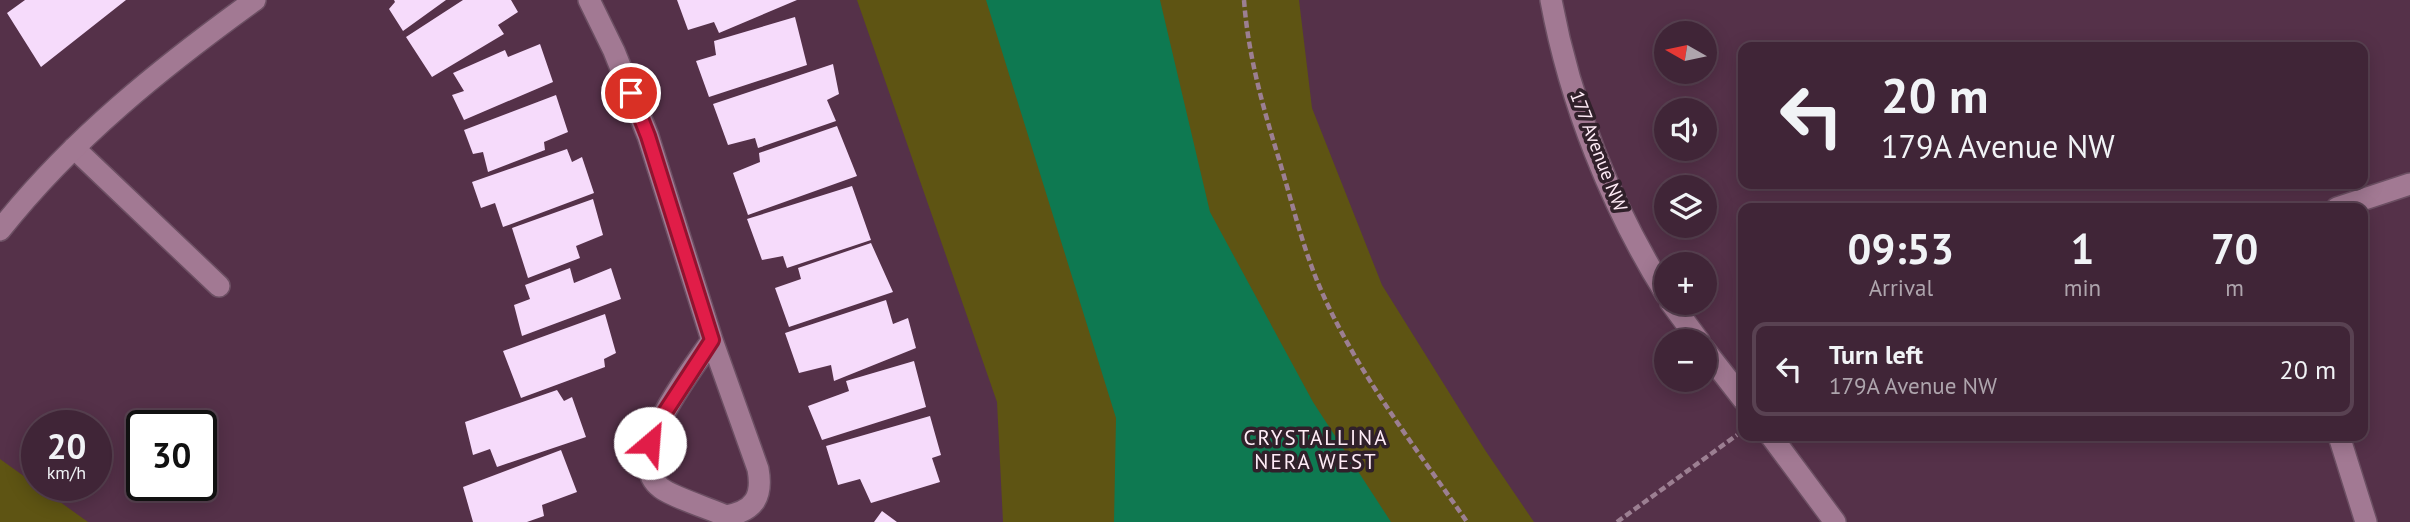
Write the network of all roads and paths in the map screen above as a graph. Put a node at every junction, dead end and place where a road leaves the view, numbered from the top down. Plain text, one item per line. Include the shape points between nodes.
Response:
1 (255, 0) edge
2 (589, 0) edge
3 (1244, 0) edge
4 (1551, 0) edge
5 (74, 148) junction
6 (2410, 184) edge
7 (2352, 203) edge
8 (0, 230) edge
9 (1654, 274) edge
10 (219, 286) dead end
11 (712, 340) junction
12 (1717, 366) edge
13 (1738, 393) edge
14 (1737, 435) dead end
15 (1775, 441) edge
16 (2341, 441) edge
17 (1467, 522) edge
18 (1617, 522) edge
19 (1835, 522) edge
20 (2366, 522) edge

1 - 5 street via 125,99
2 - 11 street via 648,136
3 - 17 path via 1255,81 1318,282 1380,397
4 - 9 street, 177 Avenue NW via 1582,114 1611,189
5 - 8 street
5 - 10 street
6 - 7 street
11 - 11 street via 660,420 648,456 651,474 660,488 726,516 749,508 761,486
12 - 13 street
14 - 18 path
15 - 19 street
16 - 20 street

